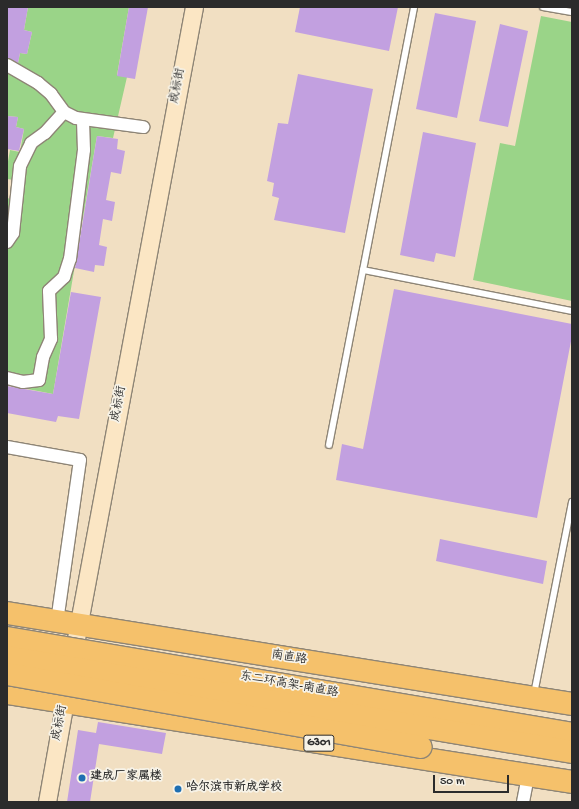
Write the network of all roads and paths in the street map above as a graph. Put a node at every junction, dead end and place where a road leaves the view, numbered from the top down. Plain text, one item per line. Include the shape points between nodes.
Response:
1 (194, 7) edge
2 (414, 7) edge
3 (543, 7) edge
4 (572, 12) edge
5 (7, 64) edge
6 (64, 112) junction
7 (83, 122) dead end
8 (142, 127) dead end
9 (7, 242) edge
10 (363, 270) junction
11 (572, 311) edge
12 (7, 378) edge
13 (329, 445) dead end
14 (7, 447) edge
15 (572, 502) edge
16 (7, 613) edge
17 (57, 622) junction
18 (7, 624) edge
19 (78, 626) junction
20 (7, 638) edge
21 (7, 657) edge
22 (7, 674) edge
23 (7, 693) edge
24 (533, 698) junction
25 (65, 703) junction
26 (572, 704) edge
27 (572, 734) edge
28 (572, 752) edge
29 (522, 775) junction
30 (572, 782) edge
31 (47, 802) edge
32 (524, 802) edge

1 - 19 street, 成标街
2 - 10 lane
3 - 4 lane
5 - 6 street via 38,83 51,94
6 - 8 street via 76,118
6 - 9 street via 45,133 31,143 20,166 13,233
7 - 12 street via 84,150 70,258 64,277 49,291 51,339 43,357 39,380 24,382
10 - 11 lane
10 - 13 lane
14 - 17 street via 80,460
15 - 24 lane
16 - 17 highway, 南直路
17 - 18 highway via 26,626
17 - 19 highway, 南直路
19 - 24 highway, 南直路
19 - 25 street, 成标街
20 - 27 highway, 东二环高架-南直路, bridge
21 - 28 highway, 东二环高架-南直路, bridge
22 - 29 highway, bridge via 421,747
23 - 25 highway, G301
24 - 26 highway, 南直路
25 - 29 highway, G301
25 - 31 street, 成标街
29 - 30 highway, G301
29 - 32 street

